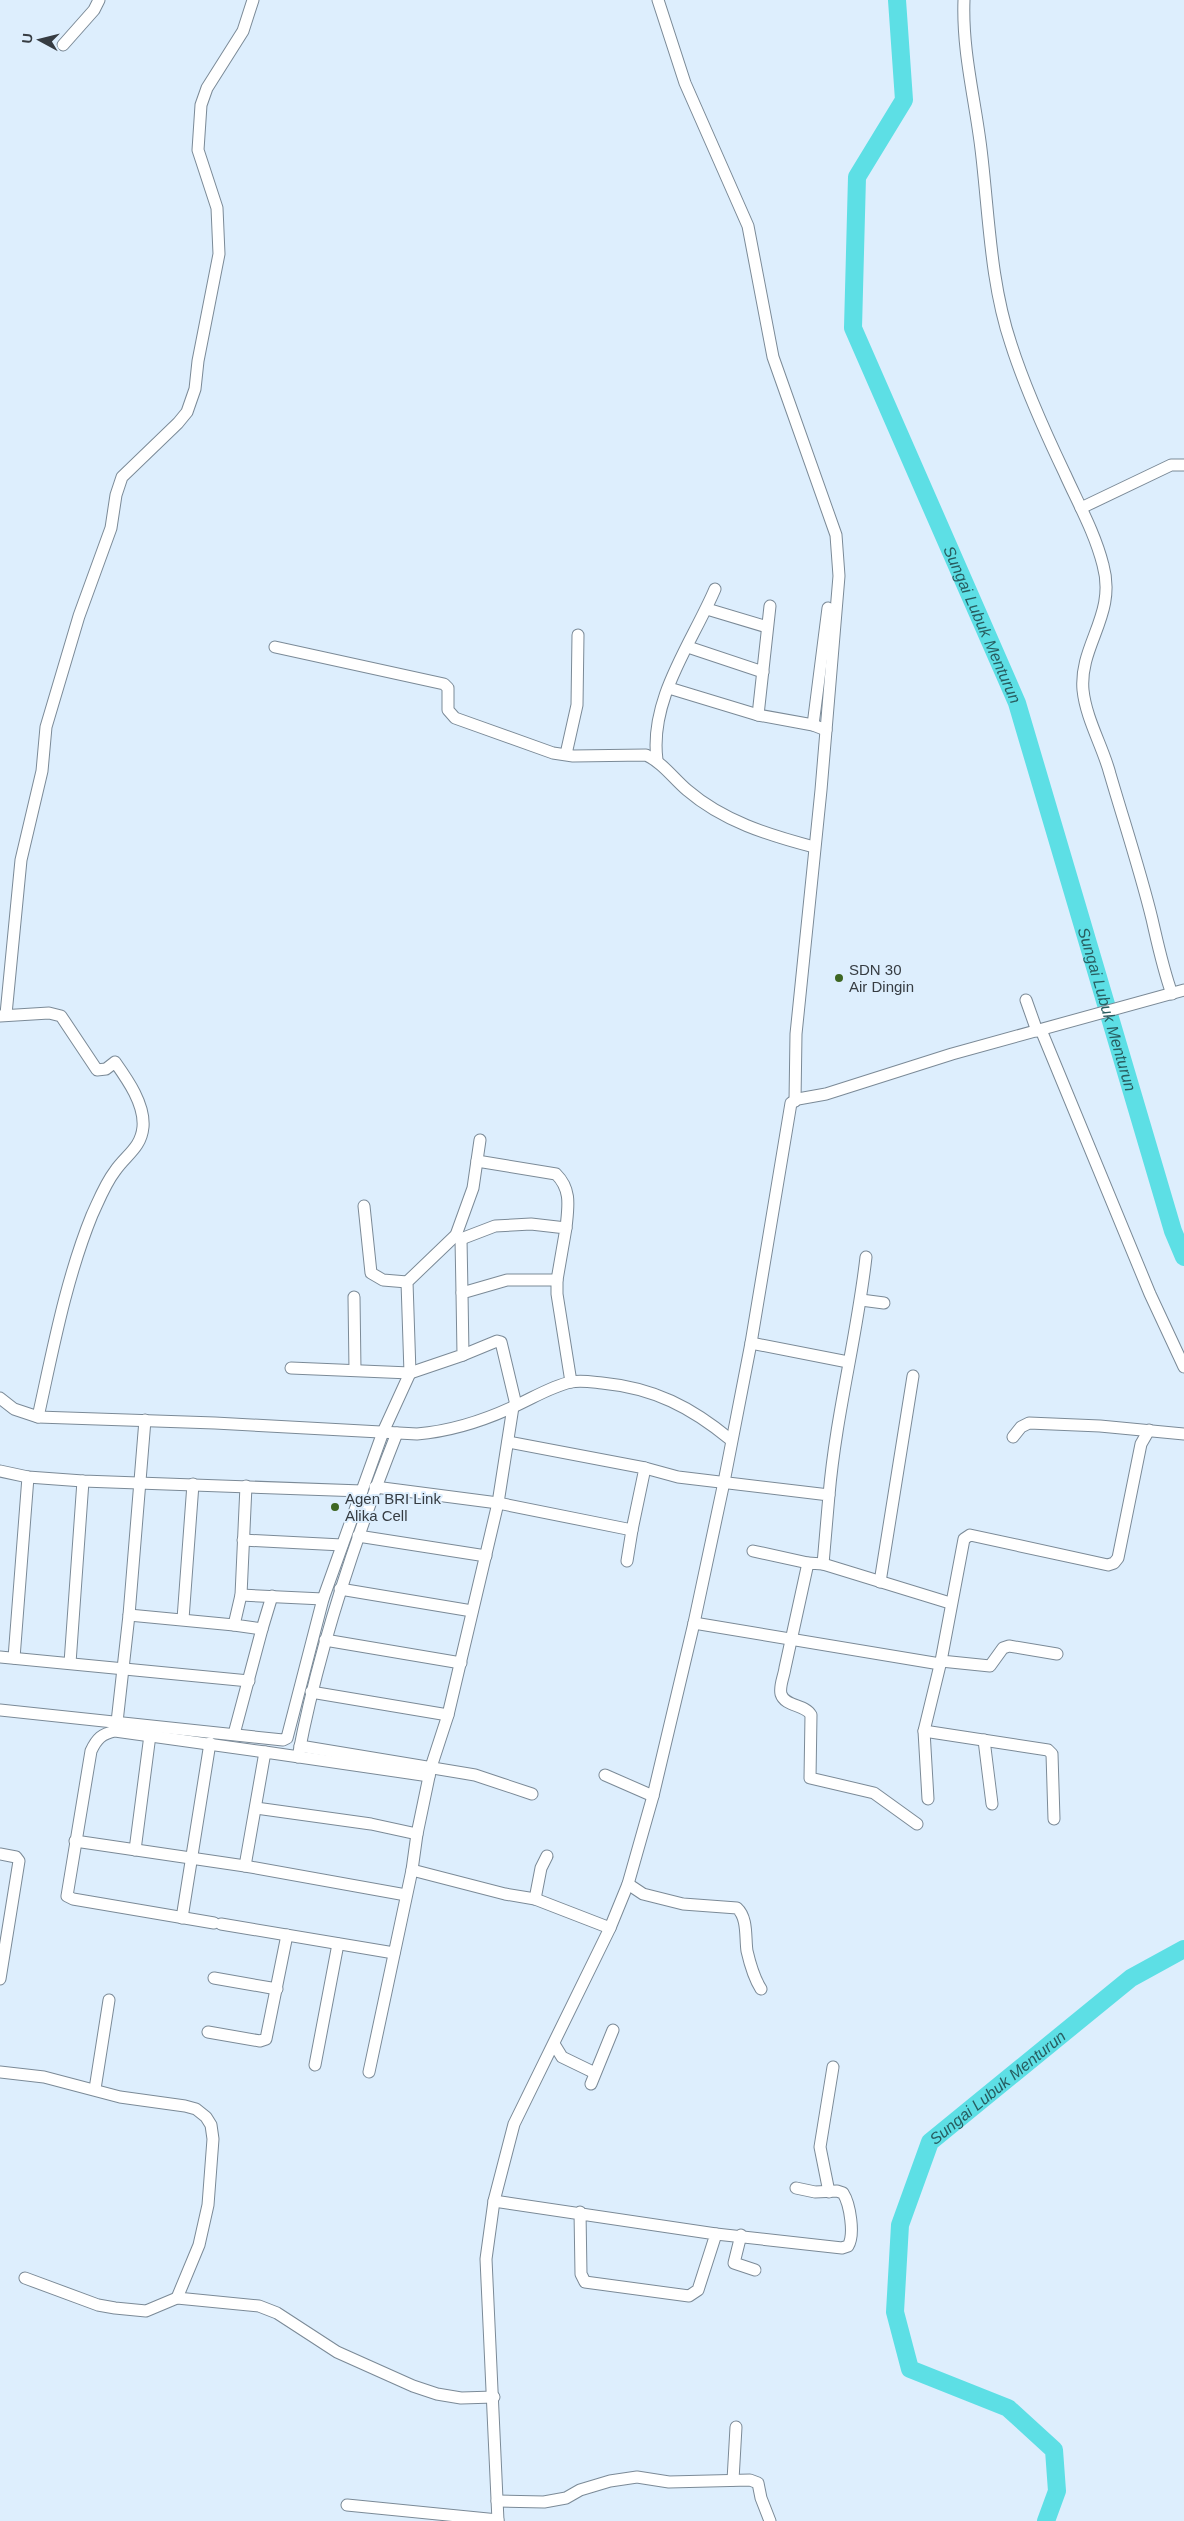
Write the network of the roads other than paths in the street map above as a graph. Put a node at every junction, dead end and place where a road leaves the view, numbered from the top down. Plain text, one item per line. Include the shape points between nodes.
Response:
1 (99, 0) edge
2 (253, 0) edge
3 (658, 0) edge
4 (964, 0) edge
5 (63, 45) dead end
6 (1184, 465) edge
7 (1080, 508) junction
8 (715, 589) dead end
9 (770, 606) dead end
10 (828, 608) dead end
11 (707, 609) junction
12 (767, 627) junction
13 (578, 635) dead end
14 (275, 647) dead end
15 (688, 647) junction
16 (763, 672) junction
17 (669, 688) junction
18 (758, 715) junction
19 (813, 725) junction
20 (826, 730) junction
21 (566, 754) junction
22 (657, 760) junction
23 (814, 847) junction
24 (0, 966) edge
25 (12, 967) junction
26 (1184, 990) edge
27 (1167, 996) junction
28 (1026, 1000) dead end
29 (3, 1015) edge
30 (1039, 1031) junction
31 (795, 1101) junction
32 (480, 1140) dead end
33 (477, 1161) junction
34 (364, 1206) dead end
35 (566, 1228) junction
36 (459, 1237) junction
37 (866, 1257) dead end
38 (557, 1280) junction
39 (407, 1282) junction
40 (462, 1293) junction
41 (354, 1297) dead end
42 (861, 1300) junction
43 (884, 1303) dead end
44 (751, 1343) junction
45 (463, 1355) junction
46 (848, 1362) junction
47 (1184, 1367) edge
48 (291, 1368) dead end
49 (354, 1370) junction
50 (410, 1373) junction
51 (913, 1376) dead end
52 (571, 1382) junction
53 (0, 1398) edge
54 (515, 1406) junction
55 (38, 1417) junction
56 (145, 1420) junction
57 (1148, 1430) junction
58 (383, 1432) junction
59 (397, 1434) junction
60 (1184, 1434) edge
61 (1013, 1437) dead end
62 (731, 1440) junction
63 (508, 1442) junction
64 (645, 1468) junction
65 (0, 1471) edge
66 (28, 1477) junction
67 (83, 1481) junction
68 (724, 1482) junction
69 (140, 1483) junction
70 (193, 1484) junction
71 (246, 1486) junction
72 (375, 1487) junction
73 (362, 1491) junction
74 (829, 1495) junction
75 (498, 1503) junction
76 (632, 1530) junction
77 (358, 1536) junction
78 (243, 1540) junction
79 (342, 1545) junction
80 (753, 1551) dead end
81 (486, 1556) junction
82 (627, 1561) dead end
83 (808, 1563) junction
84 (823, 1564) junction
85 (880, 1582) junction
86 (340, 1589) junction
87 (241, 1595) junction
88 (272, 1596) junction
89 (323, 1599) junction
90 (950, 1603) junction
91 (472, 1611) junction
92 (129, 1615) junction
93 (182, 1618) junction
94 (694, 1623) junction
95 (234, 1625) junction
96 (262, 1629) junction
97 (325, 1640) junction
98 (790, 1641) junction
99 (1058, 1654) dead end
100 (0, 1657) edge
101 (14, 1658) junction
102 (940, 1662) junction
103 (70, 1663) junction
104 (461, 1663) junction
105 (122, 1669) junction
106 (249, 1680) junction
107 (311, 1692) junction
108 (0, 1710) edge
109 (448, 1715) junction
110 (116, 1722) junction
111 (924, 1731) junction
112 (234, 1734) junction
113 (150, 1735) junction
114 (984, 1740) junction
115 (210, 1743) junction
116 (265, 1752) junction
117 (299, 1752) junction
118 (430, 1772) junction
119 (605, 1776) dead end
120 (532, 1794) dead end
121 (654, 1796) junction
122 (928, 1799) dead end
123 (992, 1804) dead end
124 (256, 1808) junction
125 (1054, 1819) dead end
126 (917, 1824) dead end
127 (417, 1834) junction
128 (75, 1841) junction
129 (135, 1850) junction
130 (0, 1854) edge
131 (547, 1856) dead end
132 (192, 1859) junction
133 (245, 1866) junction
134 (412, 1870) junction
135 (628, 1884) junction
136 (406, 1895) junction
137 (535, 1899) junction
138 (182, 1918) junction
139 (610, 1928) junction
140 (287, 1935) junction
141 (338, 1944) junction
142 (394, 1953) junction
143 (214, 1978) dead end
144 (0, 1979) edge
145 (277, 1989) junction
146 (761, 1989) dead end
147 (109, 2000) dead end
148 (612, 2030) dead end
149 (208, 2032) dead end
150 (554, 2044) junction
151 (316, 2066) dead end
152 (833, 2067) dead end
153 (0, 2072) edge
154 (369, 2072) dead end
155 (95, 2089) junction
156 (796, 2188) dead end
157 (829, 2192) junction
158 (494, 2201) junction
159 (580, 2212) junction
160 (716, 2234) junction
161 (741, 2236) junction
162 (755, 2270) dead end
163 (25, 2278) dead end
164 (177, 2298) junction
165 (494, 2398) junction
166 (736, 2427) dead end
167 (733, 2480) junction
168 (497, 2501) junction
169 (348, 2505) dead end
170 (498, 2520) edge
171 (770, 2521) edge

1 - 5 street
2 - 25 street via 243,30 207,88 201,105 198,150 217,208 219,254 195,389 187,412 128,470 118,488 111,528 84,598 46,727 42,771 22,860
3 - 20 street via 685,84 748,226 773,357 836,536 839,576
4 - 7 street via 966,53 1003,315 1011,345
6 - 7 street via 1171,465
7 - 27 street via 1103,564 1107,600 1082,678 1084,695 1152,919
8 - 11 street
9 - 12 street
10 - 19 street
11 - 12 street
11 - 15 street
12 - 16 street
13 - 21 street via 577,705
14 - 21 street via 444,684 448,688 448,710 455,718 530,746
15 - 16 street
15 - 17 street
16 - 18 street
17 - 18 street
17 - 22 street via 657,717 654,741
18 - 19 street
19 - 20 street
20 - 23 street
21 - 22 street via 627,756 635,753
22 - 23 street via 687,790 737,822
23 - 31 street via 796,1034
24 - 25 street
25 - 29 street
26 - 27 street
27 - 30 street
28 - 30 street
29 - 55 street via 49,1013 61,1016 97,1070 106,1069 115,1062 142,1113 143,1125 136,1147 115,1170 91,1218 63,1302
30 - 31 street
30 - 47 street
31 - 44 street via 789,1109
32 - 33 street
33 - 35 street via 556,1174 564,1182 568,1195
33 - 36 street
34 - 39 street via 371,1273 383,1280
35 - 36 street via 531,1224 495,1226
35 - 38 street
36 - 39 street
36 - 40 street
37 - 42 street
38 - 40 street via 507,1280
38 - 52 street
39 - 50 street
40 - 45 street
41 - 49 street
42 - 43 street
42 - 46 street
44 - 46 street
44 - 62 street
45 - 50 street
45 - 54 street via 501,1342
46 - 74 street
48 - 49 street
49 - 50 street
50 - 58 street
51 - 85 street
52 - 54 street
52 - 62 street via 627,1385 665,1396 708,1421
53 - 55 street via 14,1409
54 - 59 street via 478,1423 446,1431
54 - 63 street
55 - 56 street
56 - 58 street
56 - 69 street
57 - 60 street
57 - 61 street via 1029,1423 1021,1426
57 - 90 street via 1137,1459 1118,1558 1114,1563 1108,1566 968,1536 963,1542
58 - 59 street
58 - 73 street
59 - 72 street
62 - 68 street
63 - 64 street
63 - 75 street
64 - 68 street via 678,1477
64 - 76 street
65 - 66 street
66 - 67 street
66 - 101 street
67 - 69 street
67 - 103 street
68 - 74 street
68 - 94 street
69 - 70 street
69 - 92 street
70 - 71 street
70 - 93 street
71 - 73 street
71 - 78 street
72 - 75 street
72 - 77 street
73 - 79 street
74 - 84 street
75 - 76 street
75 - 81 street
76 - 82 street
77 - 81 street
77 - 86 street
78 - 79 street
78 - 87 street
79 - 89 street
80 - 83 street
81 - 91 street
83 - 84 street
83 - 98 street
84 - 85 street
85 - 90 street
86 - 91 street
86 - 97 street
87 - 88 street
87 - 95 street
88 - 89 street
88 - 96 street
89 - 112 street via 287,1738
90 - 102 street
91 - 104 street
92 - 93 street
92 - 105 street
93 - 95 street
94 - 98 street
94 - 121 street
95 - 96 street
96 - 106 street
97 - 104 street
97 - 107 street
98 - 102 street
98 - 126 street via 781,1695 811,1715 810,1778 874,1792
99 - 102 street via 1009,1646 1003,1648 990,1666
100 - 101 street
101 - 103 street
102 - 111 street
103 - 105 street
104 - 109 street
105 - 106 street
105 - 110 street
106 - 112 street
107 - 109 street
107 - 117 street
108 - 110 street
109 - 118 street
110 - 112 street
111 - 114 street
111 - 122 street
113 - 115 street
113 - 128 street via 115,1731 102,1734 95,1741
113 - 129 street
114 - 123 street
114 - 125 street via 1051,1752
115 - 116 street
115 - 132 street
116 - 117 street
116 - 124 street
117 - 118 street
118 - 120 street via 475,1775
118 - 127 street
119 - 121 street
121 - 135 street
124 - 127 street via 371,1824
124 - 133 street
127 - 134 street
128 - 129 street
128 - 138 street via 66,1892 68,1898
129 - 132 street
130 - 144 street via 16,1857 19,1861
131 - 137 street via 541,1868
132 - 133 street
132 - 138 street
133 - 136 street
134 - 136 street
134 - 137 street
135 - 139 street
135 - 146 street via 643,1894 683,1904 738,1908 743,1916 748,1952
136 - 142 street
137 - 139 street
138 - 140 street
139 - 150 street
140 - 141 street
140 - 145 street
141 - 142 street
141 - 151 street
142 - 154 street
143 - 145 street
145 - 149 street via 264,2041
147 - 155 street
148 - 150 street via 593,2079 562,2057
150 - 158 street via 514,2124
152 - 157 street via 820,2147
153 - 155 street via 44,2077
155 - 164 street via 196,2109 211,2125 210,2185 204,2224
156 - 157 street
157 - 161 street via 840,2192 845,2196 850,2222 848,2246 842,2248
158 - 159 street
158 - 165 street via 486,2259
159 - 160 street
159 - 160 street via 581,2274 585,2282 693,2295 698,2290
160 - 161 street
161 - 162 street via 734,2263
163 - 164 street via 98,2305 115,2308 146,2311
164 - 165 street via 259,2306 277,2313 337,2352 412,2386 461,2398
165 - 168 street
166 - 167 street
167 - 168 street via 668,2482 637,2477 610,2481 566,2498 544,2502
167 - 171 street via 758,2483
168 - 170 street
169 - 170 street

